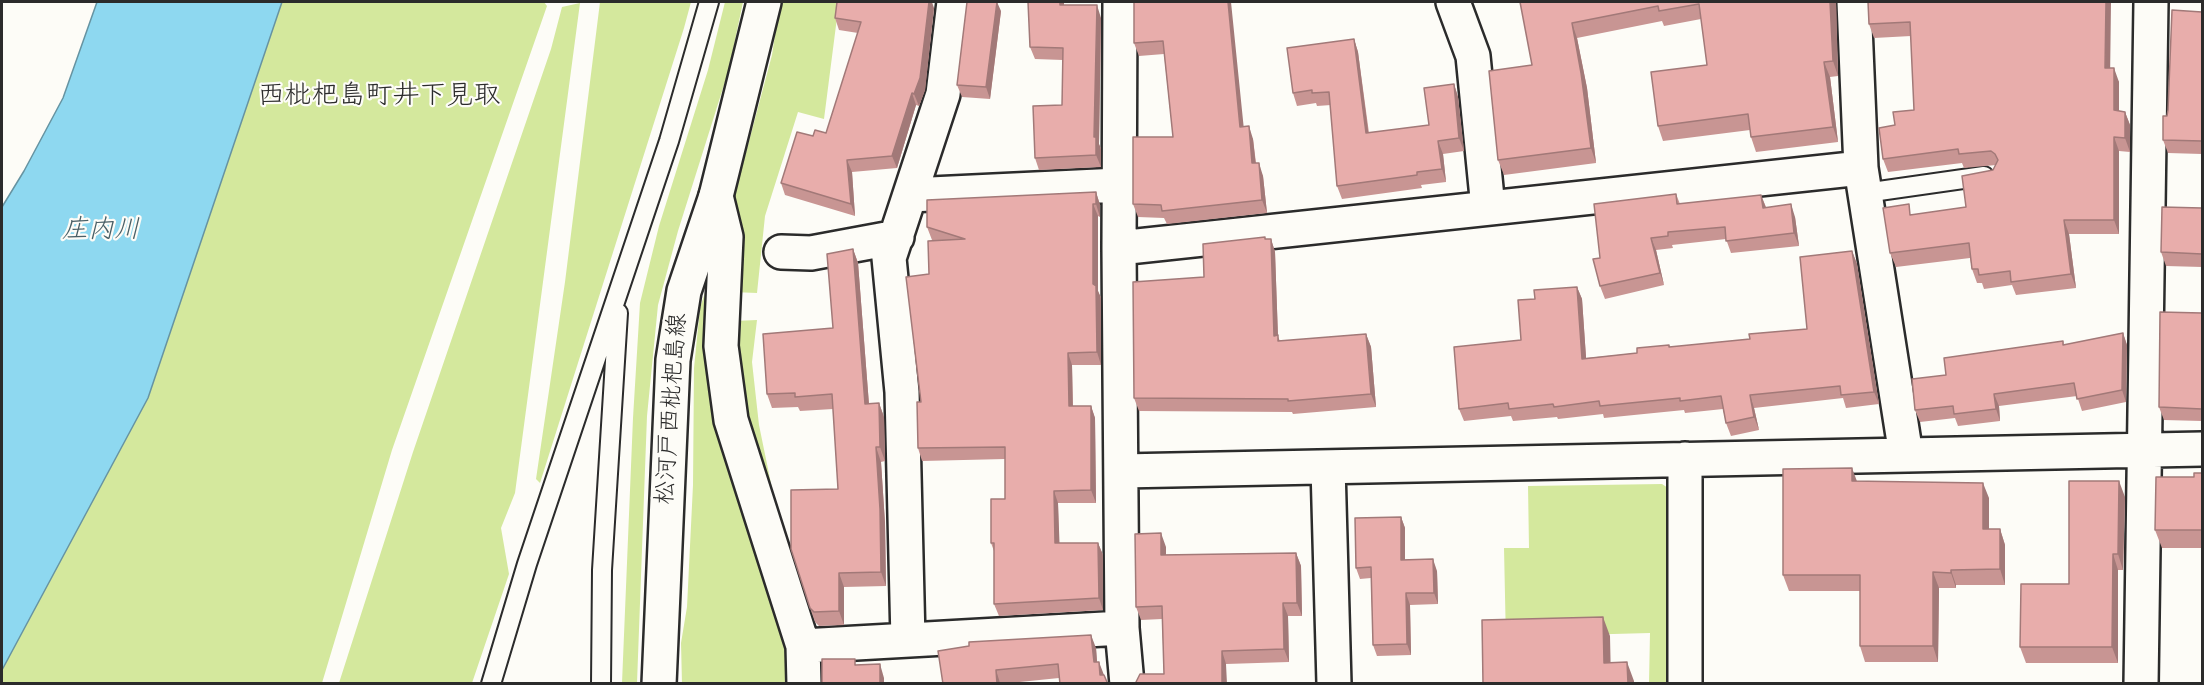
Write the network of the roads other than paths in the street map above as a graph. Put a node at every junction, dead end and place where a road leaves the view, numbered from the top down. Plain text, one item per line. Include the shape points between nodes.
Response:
1 (709, 2) edge
2 (764, 2) edge
3 (954, 2) edge
4 (1120, 2) edge
5 (1454, 2) edge
6 (1854, 2) edge
7 (2151, 2) edge
8 (1992, 175) edge
9 (1863, 181) junction
10 (1119, 184) junction
11 (910, 195) junction
12 (716, 196) junction
13 (1488, 208) junction
14 (897, 237) junction
15 (1119, 248) junction
16 (781, 252) dead end
17 (620, 288) junction
18 (2202, 449) edge
19 (2143, 450) junction
20 (1906, 455) junction
21 (1685, 459) junction
22 (1328, 467) junction
23 (1122, 471) junction
24 (1122, 628) junction
25 (908, 640) junction
26 (803, 646) junction
27 (491, 684) edge
28 (601, 684) edge
29 (659, 684) edge
30 (804, 684) edge
31 (1127, 684) edge
32 (1334, 684) edge
33 (1685, 684) edge
34 (2140, 684) edge

1 - 17 lane via 669,141
2 - 12 street, 松河戸西枇杷島線
3 - 11 street via 943,94
4 - 10 street
5 - 13 street via 1473,56
6 - 9 street
7 - 19 street
8 - 9 lane
9 - 13 street
9 - 20 street
10 - 11 street
10 - 15 street
11 - 14 street
12 - 26 street via 726,237 721,346 731,420
12 - 29 street, 松河戸西枇杷島線 via 684,291 673,360
13 - 15 street
14 - 16 street via 811,253
14 - 25 street via 889,258 903,392
15 - 23 street
17 - 27 lane
17 - 28 lane via 602,570
18 - 19 street
19 - 20 street
19 - 34 street
20 - 21 street
21 - 22 street
21 - 33 street
22 - 23 street
22 - 32 street
23 - 24 street
24 - 25 street
24 - 31 street
25 - 26 street
26 - 30 street

